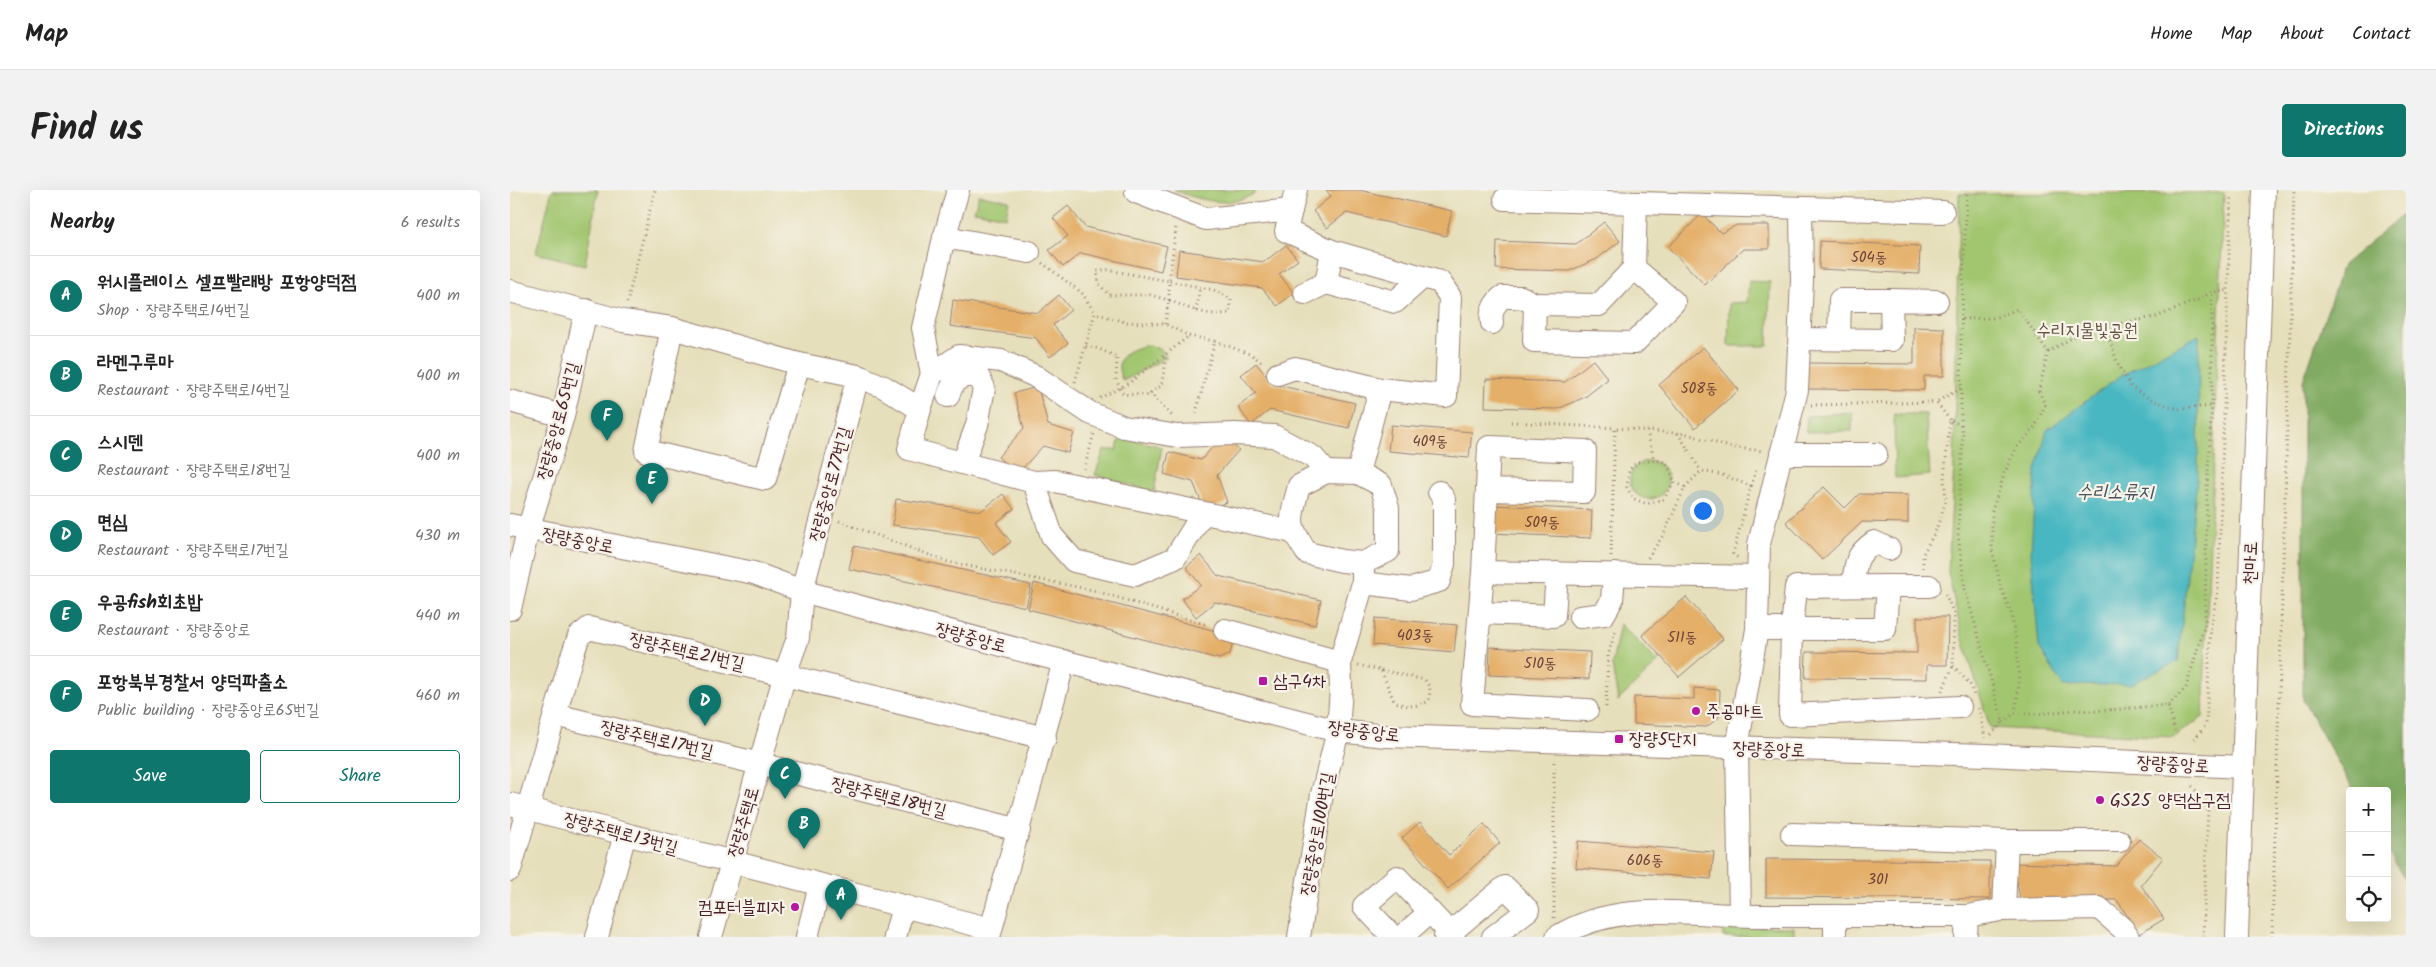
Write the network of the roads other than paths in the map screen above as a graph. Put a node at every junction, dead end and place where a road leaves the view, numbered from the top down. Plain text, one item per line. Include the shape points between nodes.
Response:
1 (958, 190) edge
2 (2264, 190) edge
3 (1133, 191) edge
4 (1505, 199) dead end
5 (1293, 200) edge
6 (1636, 203) junction
7 (1801, 208) junction
8 (1943, 212) dead end
9 (944, 237) junction
10 (1332, 251) junction
11 (1029, 252) road end
12 (1634, 268) junction
13 (1423, 277) junction
14 (1326, 282) junction
15 (510, 291) edge
16 (1304, 292) dead end
17 (1891, 300) junction
18 (1937, 301) dead end
19 (1535, 304) junction
20 (586, 310) junction
21 (1492, 323) dead end
22 (672, 328) junction
23 (1800, 339) junction
24 (1839, 339) junction
25 (799, 364) junction
26 (932, 374) junction
27 (1278, 374) road end
28 (858, 376) junction
29 (1380, 389) junction
30 (948, 396) dead end
31 (510, 401) edge
32 (920, 409) junction
33 (563, 416) junction
34 (1781, 454) junction
35 (1876, 454) dead end
36 (963, 462) junction
37 (1326, 472) junction
38 (1358, 473) junction
39 (1034, 482) junction
40 (1488, 490) dead end
41 (1439, 492) dead end
42 (1203, 513) junction
43 (519, 528) edge
44 (1293, 532) junction
45 (1889, 549) dead end
46 (1483, 572) junction
47 (1363, 573) junction
48 (1557, 573) junction
49 (1612, 574) junction
50 (1758, 577) junction
51 (1853, 586) junction
52 (1888, 586) junction
53 (1926, 586) road end
54 (802, 591) junction
55 (510, 610) edge
56 (1481, 613) junction
57 (1580, 618) dead end
58 (1756, 629) junction
59 (1792, 629) junction
60 (1225, 630) road end
61 (1064, 661) junction
62 (1340, 662) junction
63 (785, 674) junction
64 (1960, 707) dead end
65 (1596, 712) road end
66 (555, 715) junction
67 (1338, 731) junction
68 (1045, 738) junction
69 (1737, 748) junction
70 (760, 764) junction
71 (2243, 767) junction
72 (519, 806) edge
73 (1019, 830) junction
74 (625, 834) junction
75 (1792, 834) dead end
76 (2007, 841) junction
77 (2118, 841) dead end
78 (732, 862) junction
79 (510, 870) edge
80 (820, 885) junction
81 (903, 906) junction
82 (2004, 910) junction
83 (1430, 912) junction
84 (1740, 916) junction
85 (1835, 926) edge
86 (1967, 927) edge
87 (1595, 929) edge
88 (1555, 932) edge
89 (990, 933) edge
90 (1450, 936) edge
91 (597, 937) edge
92 (711, 937) edge
93 (806, 937) edge
94 (895, 937) edge
95 (1299, 937) edge
96 (1393, 937) edge
97 (1401, 937) edge
98 (1493, 937) edge
99 (2128, 937) edge
100 (2237, 937) edge

1 - 9 street
2 - 71 street, 천마로
3 - 5 street via 1206,220
4 - 6 street
5 - 10 street via 1286,230
6 - 7 street
6 - 12 street
7 - 8 street
7 - 23 street
9 - 11 street
9 - 26 street via 923,328
10 - 13 street
10 - 14 street
12 - 19 street via 1599,306
12 - 19 street via 1680,306 1634,344 1534,341
13 - 14 street via 1395,302
13 - 29 street via 1440,282 1450,297 1446,396
14 - 16 street
15 - 20 street
17 - 18 street
17 - 24 street via 1840,300
17 - 24 street via 1892,340
19 - 21 street via 1521,297 1502,297 1494,304
20 - 22 street
20 - 33 street, 장량중앙로65번길
22 - 25 street
22 - 25 street via 646,451 765,479
23 - 24 street
23 - 34 street via 1797,390
25 - 28 street
26 - 32 street
26 - 37 street via 959,356 1001,361 1035,376 1084,408 1124,427 1177,436 1274,436 1314,457
27 - 29 street via 1295,368
28 - 32 street via 884,387
28 - 54 street, 장량중앙로77번길
29 - 38 street
30 - 36 street via 953,382 962,375 978,376 984,388 977,425
31 - 33 street
32 - 36 street via 909,449
33 - 43 street, 장량중앙로65번길
34 - 35 street
34 - 50 street via 1759,544
36 - 39 street
37 - 38 street
37 - 44 street via 1298,486 1292,513
38 - 47 street via 1381,485 1388,508 1388,551
39 - 42 street via 1055,481
39 - 42 street via 1052,536 1074,561 1135,575 1175,558
40 - 46 street
41 - 47 street via 1444,499 1444,564 1439,581 1411,589
42 - 44 street
43 - 54 street, 장량중앙로 via 754,573
43 - 55 street, 장량중앙로65번길
44 - 47 street via 1307,553 1342,561
45 - 51 street via 1874,542 1862,550 1855,564
46 - 48 street
46 - 56 street
47 - 62 street, 장량중앙로100번길
48 - 49 street
48 - 56 street via 1554,616
49 - 50 street
49 - 57 street via 1612,600 1604,614
50 - 58 street
51 - 52 street
51 - 59 street via 1796,587
52 - 53 street
52 - 59 street via 1886,629
54 - 61 street, 장량중앙로
54 - 63 street, 장량주택로 via 798,638
56 - 65 street via 1472,704
58 - 59 street
58 - 69 street
59 - 64 street via 1790,715
60 - 62 street
61 - 67 street, 장량중앙로
61 - 68 street
62 - 67 street, 장량중앙로100번길
63 - 66 street, 장량주택로21번길 via 589,628 579,636
63 - 68 street, 장량주택로21번길
63 - 70 street, 장량주택로
66 - 70 street, 장량주택로17번길
66 - 72 street
67 - 69 street, 장량중앙로 via 1386,736
67 - 95 street, 장량중앙로100번길 via 1322,794
68 - 73 street
69 - 71 street, 장량중앙로
69 - 84 street
70 - 73 street, 장량주택로18번길
70 - 78 street, 장량주택로
71 - 100 street, 천마로
72 - 74 street, 장량주택로13번길
72 - 79 street
73 - 89 street
74 - 78 street, 장량주택로13번길
74 - 91 street
75 - 76 street
76 - 77 street
76 - 82 street
78 - 80 street, 장량주택로13번길
78 - 92 street, 장량주택로
80 - 81 street, 장량주택로13번길
80 - 93 street
81 - 89 street, 장량주택로13번길
81 - 94 street
82 - 86 street
82 - 99 street via 2099,908 2124,929
83 - 90 street
83 - 96 street via 1397,877 1364,906
83 - 97 street
84 - 85 street
84 - 87 street via 1627,913
85 - 86 street
87 - 88 street via 1577,925
90 - 98 street via 1506,888 1528,910

